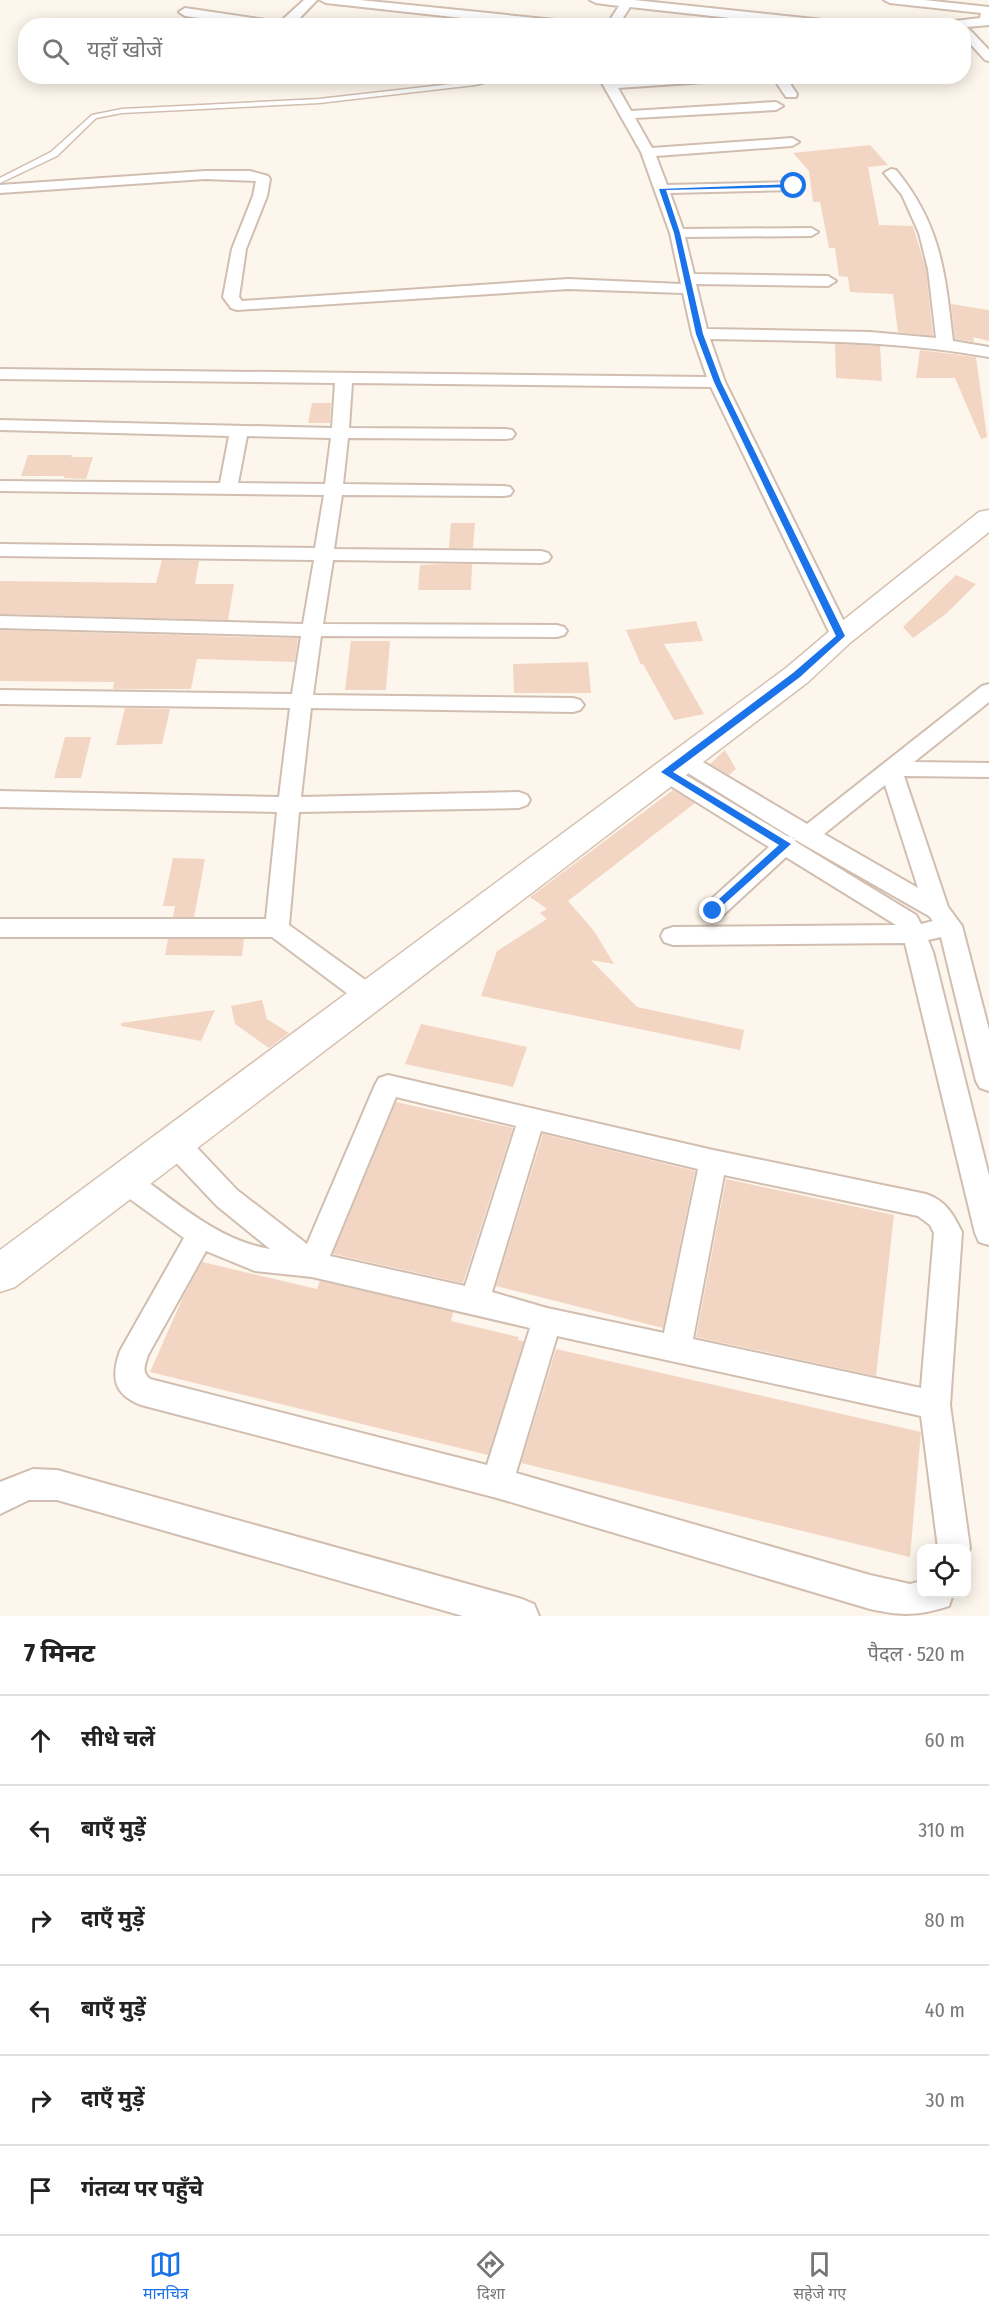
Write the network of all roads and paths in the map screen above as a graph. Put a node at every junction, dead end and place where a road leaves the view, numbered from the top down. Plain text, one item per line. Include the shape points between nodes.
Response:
1 (311, 0) edge
2 (326, 0) edge
3 (596, 0) edge
4 (890, 0) edge
5 (627, 2) edge
6 (185, 12) dead end
7 (988, 16) edge
8 (230, 18) edge
9 (291, 18) edge
10 (498, 18) edge
11 (617, 18) edge
12 (770, 18) edge
13 (971, 22) edge
14 (971, 40) edge
15 (989, 57) edge
16 (972, 59) dead end
17 (466, 84) edge
18 (609, 84) edge
19 (784, 84) edge
20 (791, 94) dead end
21 (776, 106) dead end
22 (626, 115) junction
23 (792, 142) dead end
24 (648, 152) junction
25 (891, 173) dead end
26 (1, 186) edge
27 (794, 186) dead end
28 (662, 189) junction
29 (812, 232) dead end
30 (677, 233) junction
31 (828, 281) dead end
32 (689, 284) junction
33 (700, 334) junction
34 (945, 344) junction
35 (989, 352) edge
36 (0, 374) edge
37 (344, 378) junction
38 (717, 382) junction
39 (0, 425) edge
40 (239, 431) junction
41 (340, 433) junction
42 (506, 434) dead end
43 (0, 486) edge
44 (228, 489) junction
45 (334, 490) junction
46 (504, 490) dead end
47 (989, 518) edge
48 (0, 550) edge
49 (322, 555) junction
50 (541, 557) dead end
51 (0, 622) edge
52 (313, 630) junction
53 (557, 631) dead end
54 (841, 636) junction
55 (989, 691) edge
56 (0, 697) edge
57 (302, 701) junction
58 (573, 705) dead end
59 (675, 766) junction
60 (891, 769) junction
61 (989, 770) edge
62 (0, 799) edge
63 (519, 801) dead end
64 (288, 805) junction
65 (796, 840) junction
66 (821, 854) junction
67 (713, 911) dead end
68 (943, 918) junction
69 (0, 928) edge
70 (277, 928) junction
71 (915, 934) junction
72 (673, 936) dead end
73 (369, 996) junction
74 (982, 1023) edge
75 (939, 1024) junction
76 (989, 1081) edge
77 (531, 1119) junction
78 (175, 1143) junction
79 (713, 1161) junction
80 (981, 1163) edge
81 (126, 1180) junction
82 (989, 1233) edge
83 (200, 1236) junction
84 (312, 1265) junction
85 (0, 1274) edge
86 (475, 1301) junction
87 (547, 1321) junction
88 (676, 1349) junction
89 (935, 1405) junction
90 (496, 1483) junction
91 (0, 1499) edge
92 (953, 1544) edge
93 (918, 1598) edge
94 (522, 1616) edge

1 - 9 street
2 - 10 street
3 - 5 street
4 - 7 street
5 - 11 street
5 - 12 street
6 - 8 street
7 - 13 street
14 - 15 street
15 - 16 street
17 - 26 lane via 319,101 122,111 94,116 54,154
18 - 22 street
19 - 20 street
21 - 22 street
22 - 24 street
23 - 24 street
24 - 28 street
25 - 34 street via 911,198 929,241 940,286
26 - 32 street via 216,175 263,179 239,249 231,297 233,302 245,306 568,284
27 - 28 street
28 - 30 street
29 - 30 street
30 - 32 street
31 - 32 street
32 - 33 street
33 - 34 street via 870,337
33 - 38 street
34 - 35 street
36 - 37 street
37 - 38 street
37 - 41 street
38 - 54 street
39 - 40 street
40 - 41 street
40 - 44 street
41 - 42 street
41 - 45 street
43 - 44 street
44 - 45 street
45 - 46 street
45 - 49 street
47 - 54 main road
48 - 49 street
49 - 50 street
49 - 52 street
51 - 52 street
52 - 53 street
52 - 57 street
54 - 59 main road
55 - 60 street
56 - 57 street
57 - 58 street
57 - 64 street
59 - 65 street
59 - 73 main road
60 - 61 street
60 - 65 street
60 - 68 street
62 - 64 street
63 - 64 street
64 - 70 street
65 - 66 street
65 - 67 street
66 - 68 street
66 - 71 street via 908,921
68 - 71 street
68 - 74 street
69 - 70 street
70 - 73 street
71 - 72 street
71 - 75 street
73 - 78 main road
74 - 75 street
74 - 76 street
75 - 80 street
77 - 79 street
77 - 84 street via 388,1085
77 - 86 street
78 - 81 main road
78 - 84 street via 227,1198
79 - 88 street
79 - 89 street via 926,1206 940,1217 948,1232 948,1245
80 - 82 street
81 - 83 street
81 - 85 main road
83 - 84 street via 249,1257
83 - 90 street via 135,1351 129,1368 131,1382 141,1391
84 - 86 street
86 - 87 street
87 - 88 street
87 - 90 street
88 - 89 street
89 - 92 street
90 - 93 street via 870,1592
91 - 94 street via 27,1483 57,1485

